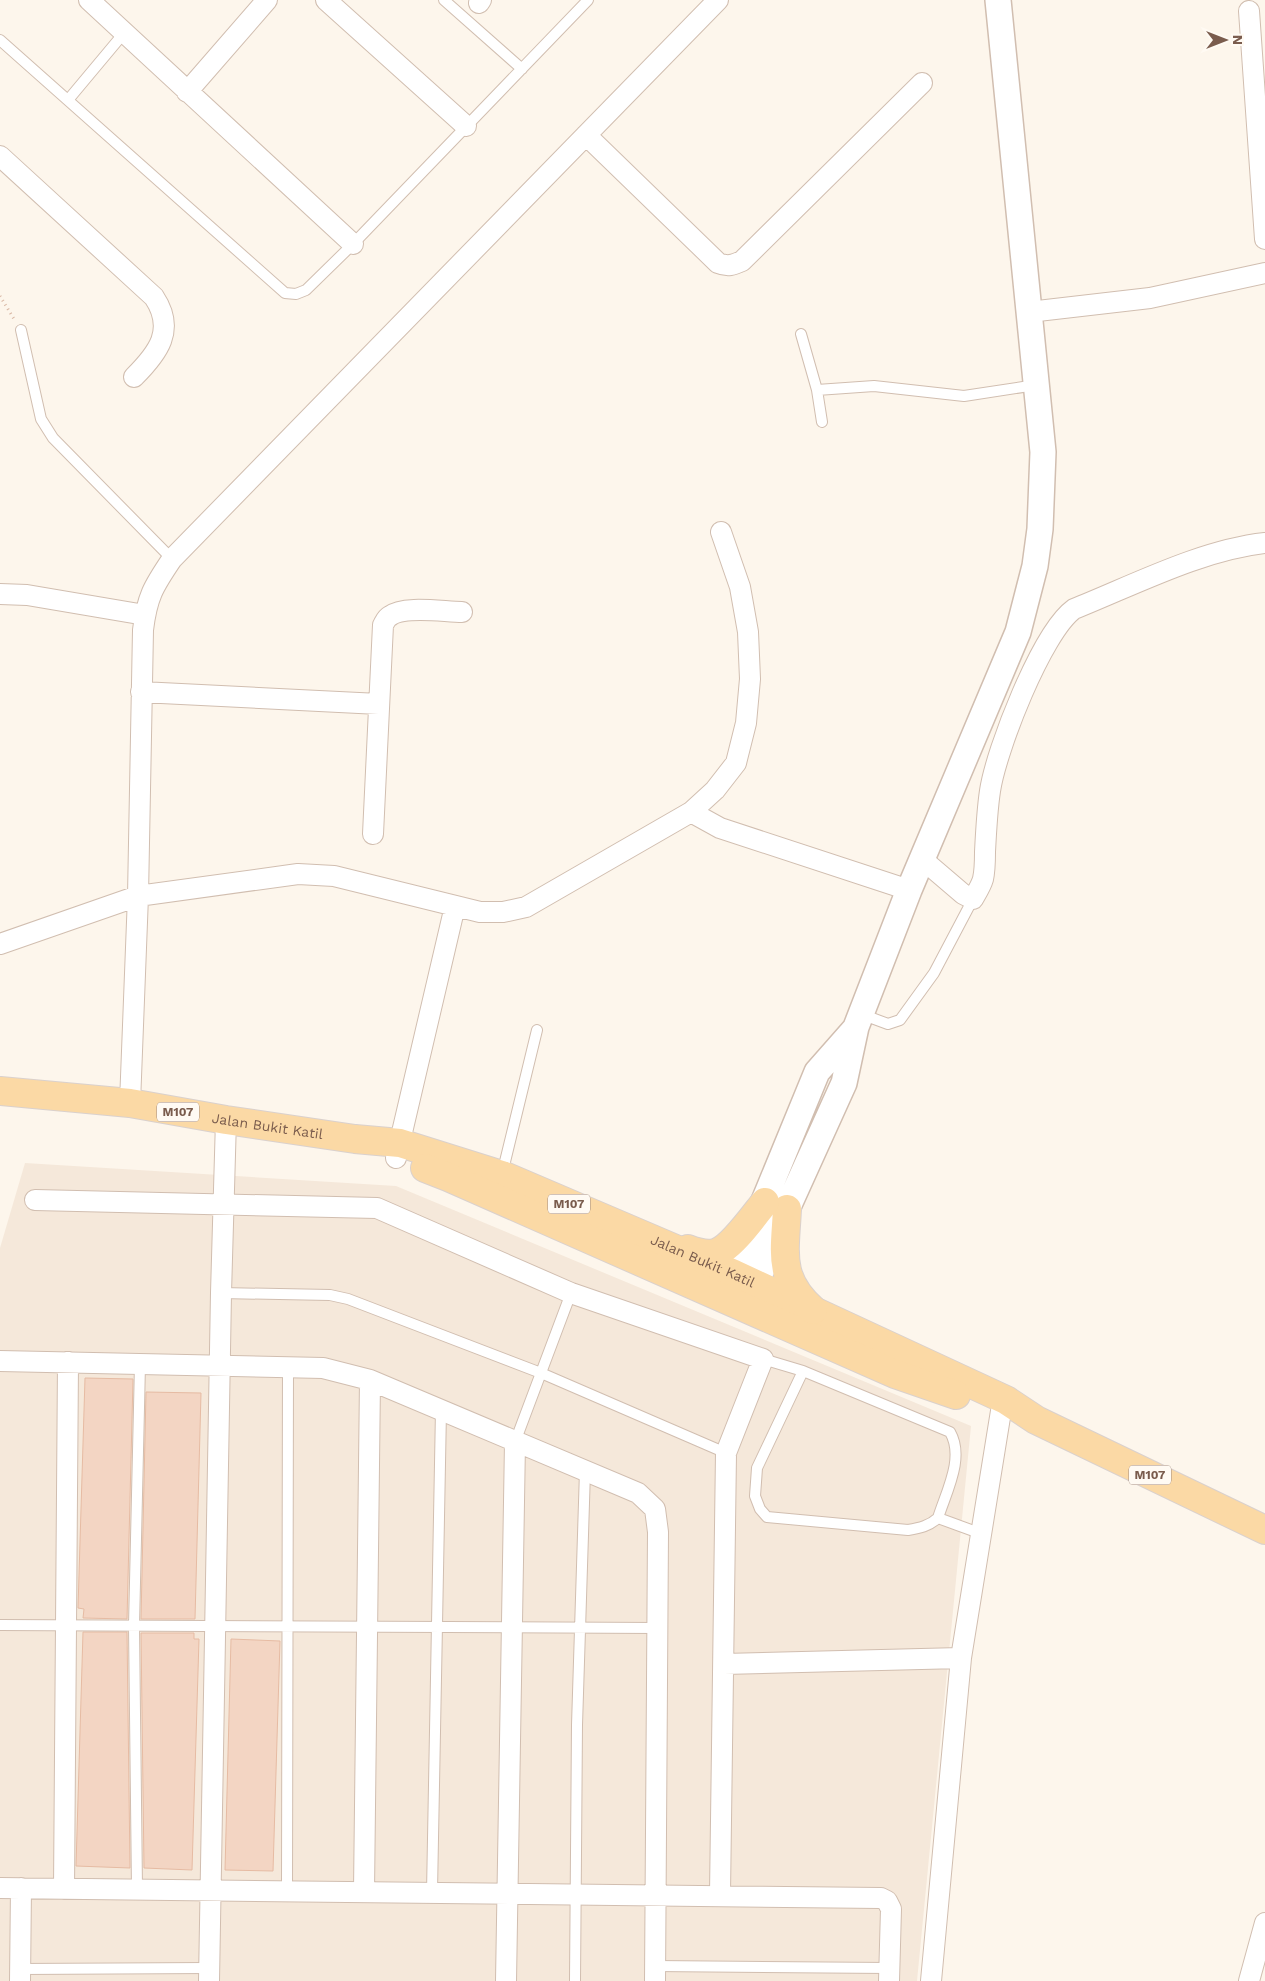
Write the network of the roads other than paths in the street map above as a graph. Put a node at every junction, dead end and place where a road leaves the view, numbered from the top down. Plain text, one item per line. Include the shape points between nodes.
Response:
1 (89, 0) edge
2 (267, 0) edge
3 (326, 0) edge
4 (444, 0) edge
5 (588, 0) edge
6 (718, 0) edge
7 (998, 0) edge
8 (1249, 11) dead end
9 (124, 33) junction
10 (0, 40) edge
11 (522, 69) junction
12 (922, 83) dead end
13 (187, 92) junction
14 (68, 100) junction
15 (466, 126) junction
16 (586, 135) junction
17 (0, 156) edge
18 (1265, 239) edge
19 (353, 244) junction
20 (1265, 273) edge
21 (1029, 312) junction
22 (21, 330) road end
23 (801, 334) dead end
24 (134, 377) dead end
25 (1036, 385) junction
26 (817, 390) junction
27 (822, 422) dead end
28 (721, 532) dead end
29 (1265, 543) edge
30 (172, 559) junction
31 (0, 594) edge
32 (462, 612) dead end
33 (145, 615) junction
34 (141, 692) junction
35 (379, 704) junction
36 (691, 812) junction
37 (372, 834) dead end
38 (922, 859) junction
39 (908, 890) junction
40 (138, 896) junction
41 (973, 899) junction
42 (455, 906) junction
43 (0, 944) edge
44 (859, 1021) junction
45 (538, 1030) dead end
46 (0, 1091) edge
47 (130, 1103) junction
48 (226, 1120) junction
49 (398, 1150) junction
50 (502, 1175) junction
51 (35, 1200) dead end
52 (224, 1205) junction
53 (776, 1205) junction
54 (641, 1234) junction
55 (743, 1283) junction
56 (690, 1284) junction
57 (221, 1293) junction
58 (571, 1293) junction
59 (819, 1314) junction
60 (783, 1324) junction
61 (763, 1359) junction
62 (0, 1361) edge
63 (68, 1362) junction
64 (140, 1364) junction
65 (220, 1366) junction
66 (288, 1367) junction
67 (804, 1371) junction
68 (541, 1373) junction
69 (370, 1380) junction
70 (1003, 1405) junction
71 (441, 1410) junction
72 (515, 1442) junction
73 (726, 1453) junction
74 (585, 1471) junction
75 (938, 1518) junction
76 (1265, 1530) edge
77 (982, 1534) junction
78 (0, 1625) edge
79 (66, 1625) junction
80 (134, 1626) junction
81 (215, 1626) junction
82 (287, 1627) junction
83 (367, 1627) junction
84 (437, 1627) junction
85 (512, 1628) junction
86 (579, 1628) junction
87 (657, 1628) junction
88 (961, 1658) junction
89 (724, 1664) junction
90 (0, 1888) edge
91 (21, 1888) junction
92 (64, 1888) junction
93 (137, 1889) junction
94 (211, 1889) junction
95 (287, 1890) junction
96 (364, 1891) junction
97 (432, 1892) junction
98 (507, 1893) junction
99 (576, 1893) junction
100 (655, 1894) junction
101 (720, 1894) junction
102 (1265, 1923) edge
103 (209, 1974) edge
104 (655, 1974) edge
105 (889, 1974) edge
106 (20, 1975) edge
107 (506, 1981) edge
108 (575, 1981) edge
109 (930, 1981) edge
110 (1249, 1981) edge

1 - 9 street
2 - 13 street
3 - 15 street
4 - 11 lane
5 - 11 lane
6 - 16 street
7 - 21 street
8 - 18 street
9 - 13 street
9 - 14 lane
10 - 14 lane
11 - 15 lane
12 - 16 street via 742,261 734,265 718,263
13 - 19 street
14 - 19 lane via 285,293 296,294 306,290
15 - 19 lane
16 - 30 street
17 - 24 street via 154,297 162,309 161,343
20 - 21 street via 1150,298
21 - 25 street
22 - 30 lane via 41,419 53,438
23 - 26 lane
25 - 26 lane via 964,396 874,386
25 - 38 street via 1043,452 1042,494 1036,556 1026,604 1018,632
26 - 27 lane
28 - 36 street via 740,587 748,632 750,679 746,723 736,763 715,790
29 - 41 street via 1224,549 1199,558 1074,609 1065,616 1053,632 1021,696 995,766 987,820 984,877
30 - 33 street via 154,585
31 - 33 street via 35,596
32 - 35 street via 407,610 388,617 383,626
33 - 34 street
34 - 35 street
34 - 40 street
35 - 37 street
36 - 39 street via 720,828
36 - 42 street via 526,907 480,912
38 - 39 street
38 - 41 street
39 - 44 street
40 - 42 street via 298,874 334,876
40 - 43 street
40 - 47 street
41 - 44 lane via 934,973 900,1020 888,1024
42 - 49 street
44 - 53 street via 844,1083
45 - 50 lane
46 - 47 main road, Jalan Bukit Katil / M107
47 - 48 main road, Jalan Bukit Katil / M107
48 - 49 main road, Jalan Bukit Katil / M107 via 356,1139
48 - 52 street
49 - 50 main road, Jalan Bukit Katil / M107
49 - 56 main road, Jalan Bukit Katil / M107 via 448,1176
50 - 54 main road, Jalan Bukit Katil / M107
51 - 52 street
52 - 57 street
52 - 58 street via 376,1208
53 - 54 main road via 716,1253 697,1252
53 - 55 street
53 - 59 main road via 784,1263 791,1285 799,1298
54 - 55 main road, Jalan Bukit Katil / M107
55 - 56 main road
55 - 59 main road, Jalan Bukit Katil / M107
55 - 60 main road
56 - 60 main road, Jalan Bukit Katil / M107
57 - 65 street
57 - 68 lane via 330,1295 348,1299
58 - 61 street
58 - 68 lane
59 - 70 main road, Jalan Bukit Katil / M107
60 - 70 main road, Jalan Bukit Katil / M107 via 895,1374
61 - 67 lane
61 - 73 street
62 - 63 street
63 - 64 street
63 - 79 street
64 - 65 street
64 - 80 lane
65 - 66 street
65 - 81 street
66 - 69 street via 323,1368
66 - 82 lane
67 - 75 lane via 950,1432 955,1440 956,1462
67 - 75 lane via 757,1468 755,1496 767,1517 908,1530 932,1524
68 - 72 lane
68 - 73 lane
69 - 71 street
69 - 83 street
70 - 76 main road, Jalan Bukit Katil / M107
70 - 77 street
71 - 72 street
71 - 84 lane
72 - 74 street
72 - 85 street
73 - 89 street
74 - 86 lane
74 - 87 street via 638,1493 655,1509 658,1532
75 - 77 lane
77 - 88 street
78 - 79 lane
79 - 80 lane
79 - 92 street
80 - 81 lane
80 - 93 lane
81 - 82 lane
81 - 94 street
82 - 83 lane
82 - 95 lane
83 - 84 lane
83 - 96 street
84 - 85 lane
84 - 97 lane
85 - 86 lane
85 - 98 street
86 - 87 lane
86 - 99 lane
87 - 100 street
88 - 89 street
88 - 109 street
89 - 101 street
90 - 91 street
91 - 92 street
91 - 106 street
92 - 93 street
93 - 94 street
94 - 95 street
94 - 103 street
95 - 96 street
96 - 97 street
97 - 98 street
98 - 99 street
98 - 107 street
99 - 100 street
99 - 108 lane
100 - 101 street
100 - 104 street
101 - 105 street via 881,1898 888,1901
102 - 110 street
103 - 106 lane
104 - 105 lane

